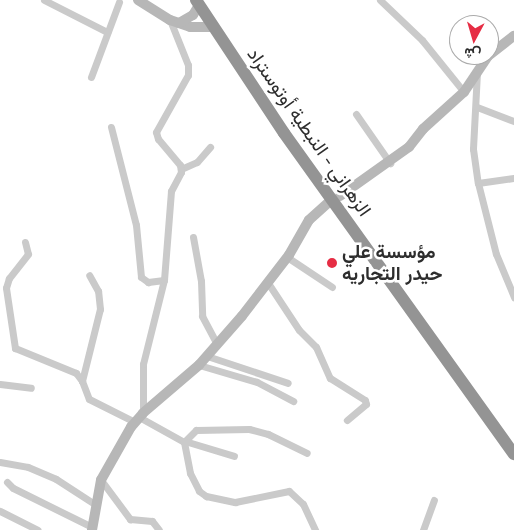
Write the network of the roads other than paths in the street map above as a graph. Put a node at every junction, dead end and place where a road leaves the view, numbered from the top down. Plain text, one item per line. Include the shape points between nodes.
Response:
1 (44, 0) edge
2 (138, 0) edge
3 (380, 0) edge
4 (119, 1) edge
5 (200, 2) edge
6 (174, 22) junction
7 (214, 27) junction
8 (106, 32) junction
9 (514, 36) edge
10 (478, 72) junction
11 (91, 77) dead end
12 (260, 90) junction
13 (464, 92) junction
14 (477, 107) junction
15 (356, 114) dead end
16 (514, 120) edge
17 (110, 127) dead end
18 (210, 147) dead end
19 (390, 163) junction
20 (181, 169) junction
21 (514, 178) edge
22 (478, 183) junction
23 (336, 198) junction
24 (193, 237) dead end
25 (25, 242) dead end
26 (287, 257) junction
27 (89, 275) dead end
28 (164, 280) junction
29 (268, 283) junction
30 (332, 287) dead end
31 (514, 297) edge
32 (217, 344) junction
33 (207, 356) junction
34 (199, 365) junction
35 (82, 381) junction
36 (288, 383) dead end
37 (0, 384) edge
38 (31, 388) dead end
39 (293, 401) dead end
40 (139, 417) junction
41 (347, 420) dead end
42 (186, 442) junction
43 (514, 447) edge
44 (307, 453) dead end
45 (514, 454) edge
46 (234, 456) dead end
47 (0, 462) edge
48 (101, 480) junction
49 (7, 482) dead end
50 (434, 500) dead end
51 (96, 505) junction
52 (0, 511) edge
53 (92, 528) edge
54 (38, 530) edge
55 (159, 530) edge
56 (315, 530) edge
57 (423, 530) edge

1 - 8 street
2 - 6 street
3 - 13 street via 422,40
4 - 8 street
5 - 6 street via 193,15
5 - 7 highway, الزهراني - النبطية أوتوستراد
5 - 12 highway, الزهراني - النبطية أوتوستراد
6 - 7 street via 201,28
6 - 20 street via 188,65 188,75 156,132
7 - 12 highway, الزهراني - النبطية أوتوستراد
8 - 11 street
9 - 10 street via 493,51
10 - 13 street
10 - 14 street
12 - 23 highway, الزهراني - النبطية أوتوستراد
13 - 19 street
14 - 16 street
14 - 22 street via 473,148
15 - 19 street
17 - 28 street via 136,225 141,277 148,282
18 - 20 street via 197,162
19 - 23 street
20 - 28 street via 171,191
21 - 22 street
22 - 31 street via 496,254
23 - 26 street via 309,220
23 - 43 highway, الزهراني - النبطية أوتوستراد
23 - 45 highway, الزهراني - النبطية أوتوستراد
24 - 32 street via 201,281 202,316
25 - 35 street via 28,254 9,278 6,288 14,346 20,352 71,370
26 - 29 street
26 - 30 street
27 - 35 street via 98,291 100,309
28 - 40 street via 145,355
29 - 32 street
29 - 41 street via 299,330 316,347 330,378 365,400 366,404
32 - 33 street
33 - 34 street
33 - 36 street
34 - 39 street via 256,382
34 - 40 street
35 - 40 street via 88,399
37 - 38 street
40 - 42 street
40 - 48 street
42 - 44 street via 196,430 249,429 268,434
42 - 46 street
42 - 56 street via 190,473 199,491 206,496 235,502 289,491 303,504
47 - 51 street via 28,467 56,479
48 - 51 street
48 - 55 street via 130,519 152,521
49 - 53 street
50 - 57 street
51 - 53 street
52 - 54 street

